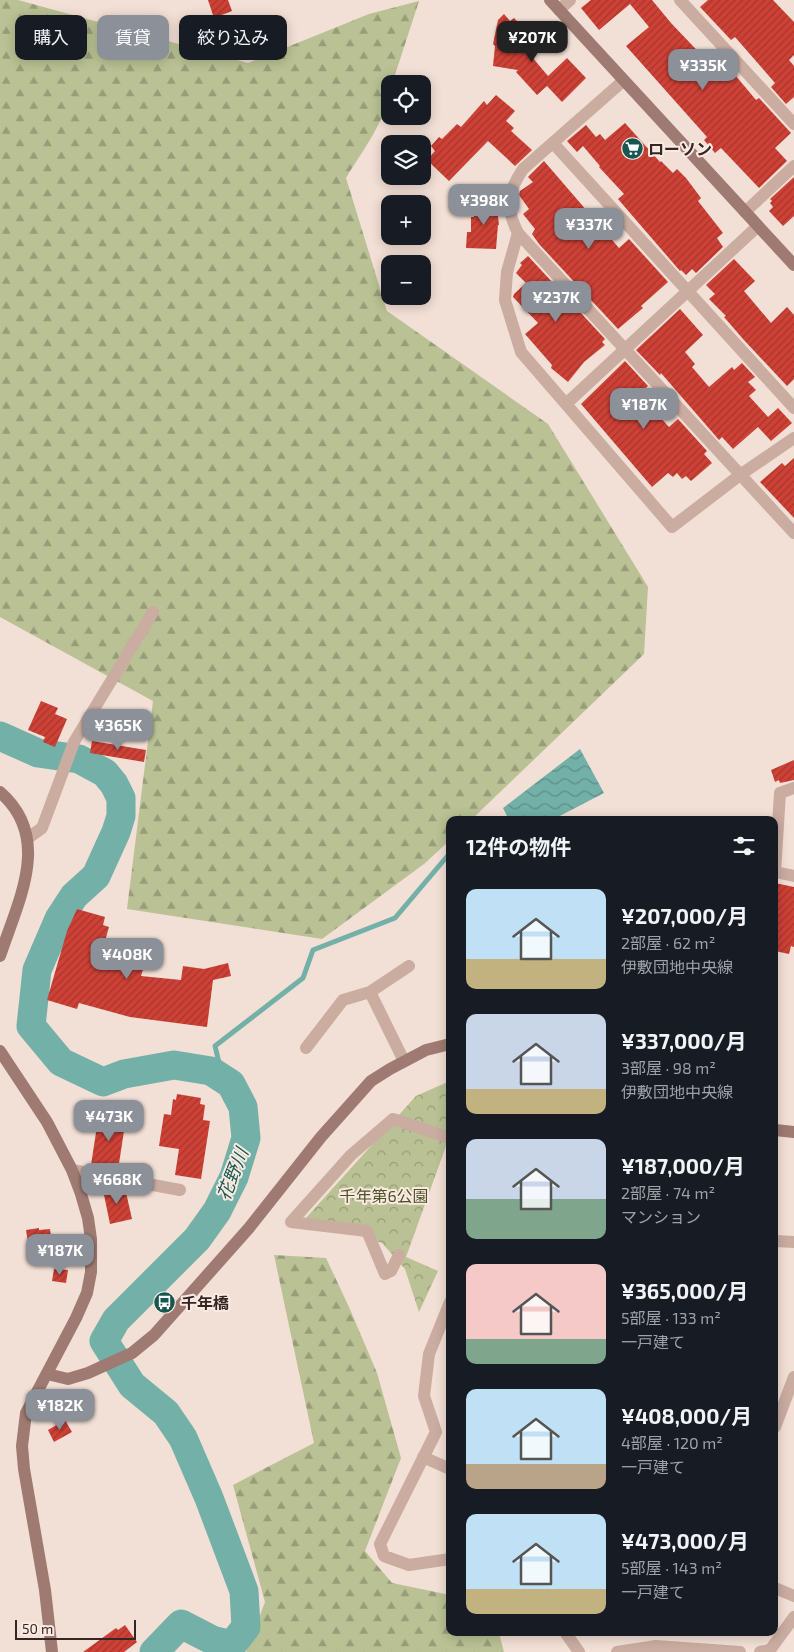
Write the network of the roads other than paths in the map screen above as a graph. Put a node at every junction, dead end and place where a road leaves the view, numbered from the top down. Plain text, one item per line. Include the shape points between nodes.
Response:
1 (550, 0) edge
2 (570, 0) edge
3 (680, 0) edge
4 (559, 10) junction
5 (623, 80) junction
6 (794, 124) edge
7 (553, 143) junction
8 (794, 166) edge
9 (745, 212) junction
10 (758, 226) junction
11 (518, 234) junction
12 (794, 265) edge
13 (686, 291) junction
14 (624, 349) junction
15 (567, 403) junction
16 (794, 408) edge
17 (794, 438) edge
18 (740, 475) junction
19 (794, 533) edge
20 (153, 612) dead end
21 (794, 788) edge
22 (0, 792) edge
23 (778, 824) edge
24 (28, 838) junction
25 (778, 873) edge
26 (794, 876) edge
27 (0, 956) edge
28 (409, 966) dead end
29 (370, 992) junction
30 (446, 1045) edge
31 (306, 1048) dead end
32 (0, 1051) edge
33 (404, 1061) junction
34 (778, 1130) edge
35 (794, 1132) edge
36 (446, 1137) edge
37 (72, 1170) junction
38 (180, 1190) dead end
39 (778, 1241) edge
40 (794, 1242) edge
41 (399, 1255) dead end
42 (446, 1312) edge
43 (47, 1374) junction
44 (794, 1377) edge
45 (778, 1419) edge
46 (423, 1457) junction
47 (446, 1467) edge
48 (446, 1559) edge
49 (778, 1589) edge
50 (794, 1596) edge
51 (794, 1617) edge
52 (568, 1636) edge
53 (52, 1652) edge
54 (578, 1652) edge
55 (617, 1652) edge
56 (740, 1652) edge
57 (760, 1652) edge

1 - 4 street
2 - 4 street
3 - 6 street
4 - 5 street
5 - 7 street
5 - 9 street
7 - 11 street via 523,169 513,184 510,217
7 - 13 street
8 - 9 street
9 - 10 street
10 - 12 street
10 - 13 street
11 - 14 street
11 - 15 street via 507,272 505,300 521,352
13 - 14 street
13 - 16 street
14 - 15 street
14 - 18 street
15 - 18 street via 672,527
17 - 18 street
18 - 19 street
20 - 24 street via 74,742 42,828
21 - 23 street via 780,792
22 - 24 street via 10,800
24 - 27 street via 29,860 23,886
25 - 26 street
28 - 29 street
29 - 31 street via 343,1000
29 - 33 street
30 - 33 street
32 - 37 street via 47,1122
33 - 43 street via 371,1081 321,1137 249,1228 154,1335 132,1352 88,1373 68,1379
34 - 35 street
36 - 41 street via 393,1119 352,1155 291,1222 367,1231 385,1274
37 - 38 street
37 - 43 street via 88,1218 91,1272 87,1293
39 - 40 street
42 - 46 street via 429,1354 424,1396 436,1432
43 - 53 street via 26,1413 22,1446
44 - 45 street
46 - 47 street
46 - 48 street via 380,1544 384,1556 409,1565
49 - 50 street
51 - 57 street via 770,1650
52 - 54 street
55 - 56 street via 656,1646

